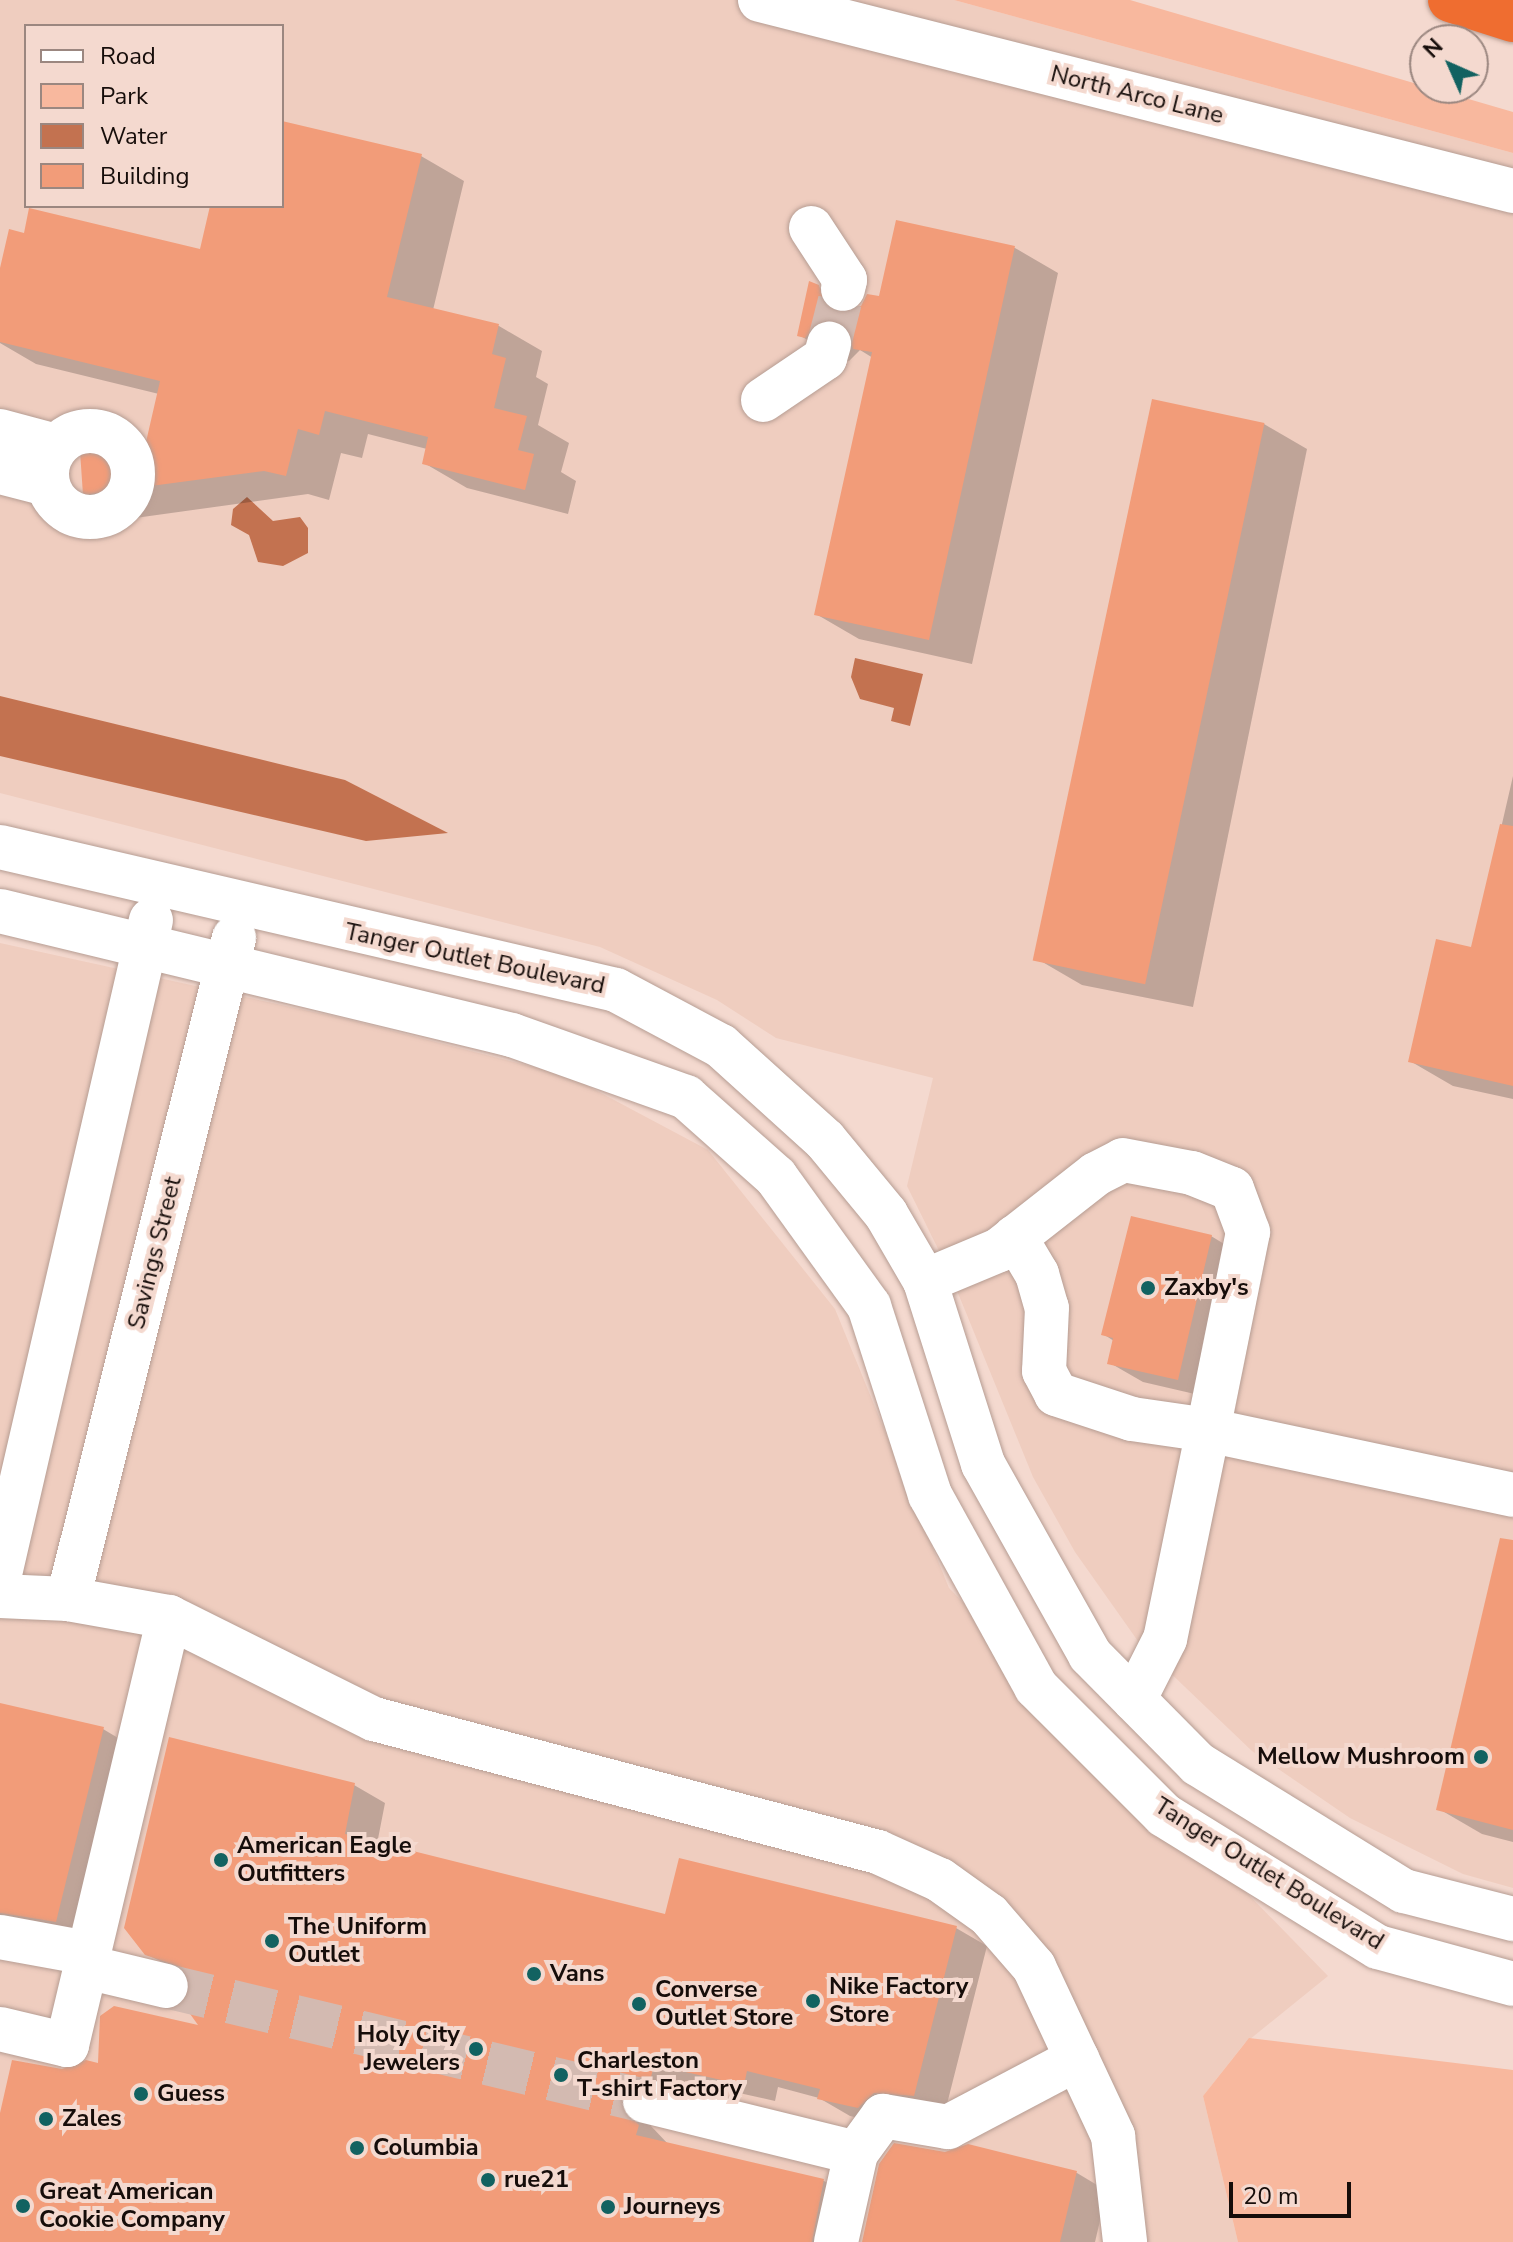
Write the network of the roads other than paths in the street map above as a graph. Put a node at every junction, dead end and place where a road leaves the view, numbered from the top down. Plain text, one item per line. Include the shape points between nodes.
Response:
1 (760, 0) edge
2 (1450, 0) edge
3 (1513, 20) edge
4 (1513, 191) edge
5 (811, 228) dead end
6 (843, 289) tunnel mouth
7 (829, 344) tunnel mouth
8 (763, 400) dead end
9 (0, 431) edge
10 (0, 472) edge
11 (0, 847) edge
12 (159, 886) junction
13 (242, 907) junction
14 (0, 911) edge
15 (145, 946) junction
16 (227, 966) junction
17 (1015, 1237) junction
18 (925, 1281) junction
19 (1208, 1430) junction
20 (1513, 1495) edge
21 (0, 1574) edge
22 (0, 1596) edge
23 (68, 1599) junction
24 (169, 1617) junction
25 (1134, 1700) junction
26 (1513, 1919) edge
27 (0, 1937) edge
28 (87, 1967) junction
29 (1513, 1984) edge
30 (166, 1986) tunnel mouth
31 (0, 2029) edge
32 (1077, 2059) junction
33 (645, 2101) tunnel mouth
34 (856, 2153) junction
35 (836, 2242) edge
36 (1125, 2242) edge

1 - 4 street, North Arco Lane
2 - 3 highway
5 - 6 street via 845,280
7 - 8 street via 825,358
9 - 10 street via 52,465
11 - 12 street, Tanger Outlet Boulevard
12 - 13 street, Tanger Outlet Boulevard
12 - 15 street
13 - 16 street, Savings Street
13 - 18 street, Tanger Outlet Boulevard via 616,990 721,1046 825,1140 886,1214
14 - 15 street, Tanger Outlet Boulevard
15 - 16 street, Tanger Outlet Boulevard
15 - 21 street
16 - 23 street, Savings Street
16 - 29 street, Tanger Outlet Boulevard via 512,1035 686,1097 776,1177 869,1306 930,1495 1036,1687 1164,1815 1378,1947
17 - 18 street via 999,1250
17 - 19 street via 1037,1274 1047,1308 1044,1371 1056,1394 1132,1419
17 - 19 street via 1096,1174 1123,1160 1192,1173 1232,1189 1248,1232
18 - 25 street, Tanger Outlet Boulevard via 983,1464 1090,1655
19 - 20 street
19 - 25 street via 1165,1639
22 - 23 street
23 - 24 street
24 - 28 street
24 - 32 street via 374,1719 878,1852 940,1880 989,1915 1034,1967
25 - 26 street, Tanger Outlet Boulevard via 1198,1764 1404,1891
27 - 28 street via 76,1951
28 - 30 street
28 - 31 street via 67,2045
32 - 34 street via 948,2127 883,2116
32 - 36 street via 1113,2136
33 - 34 street
34 - 35 street

